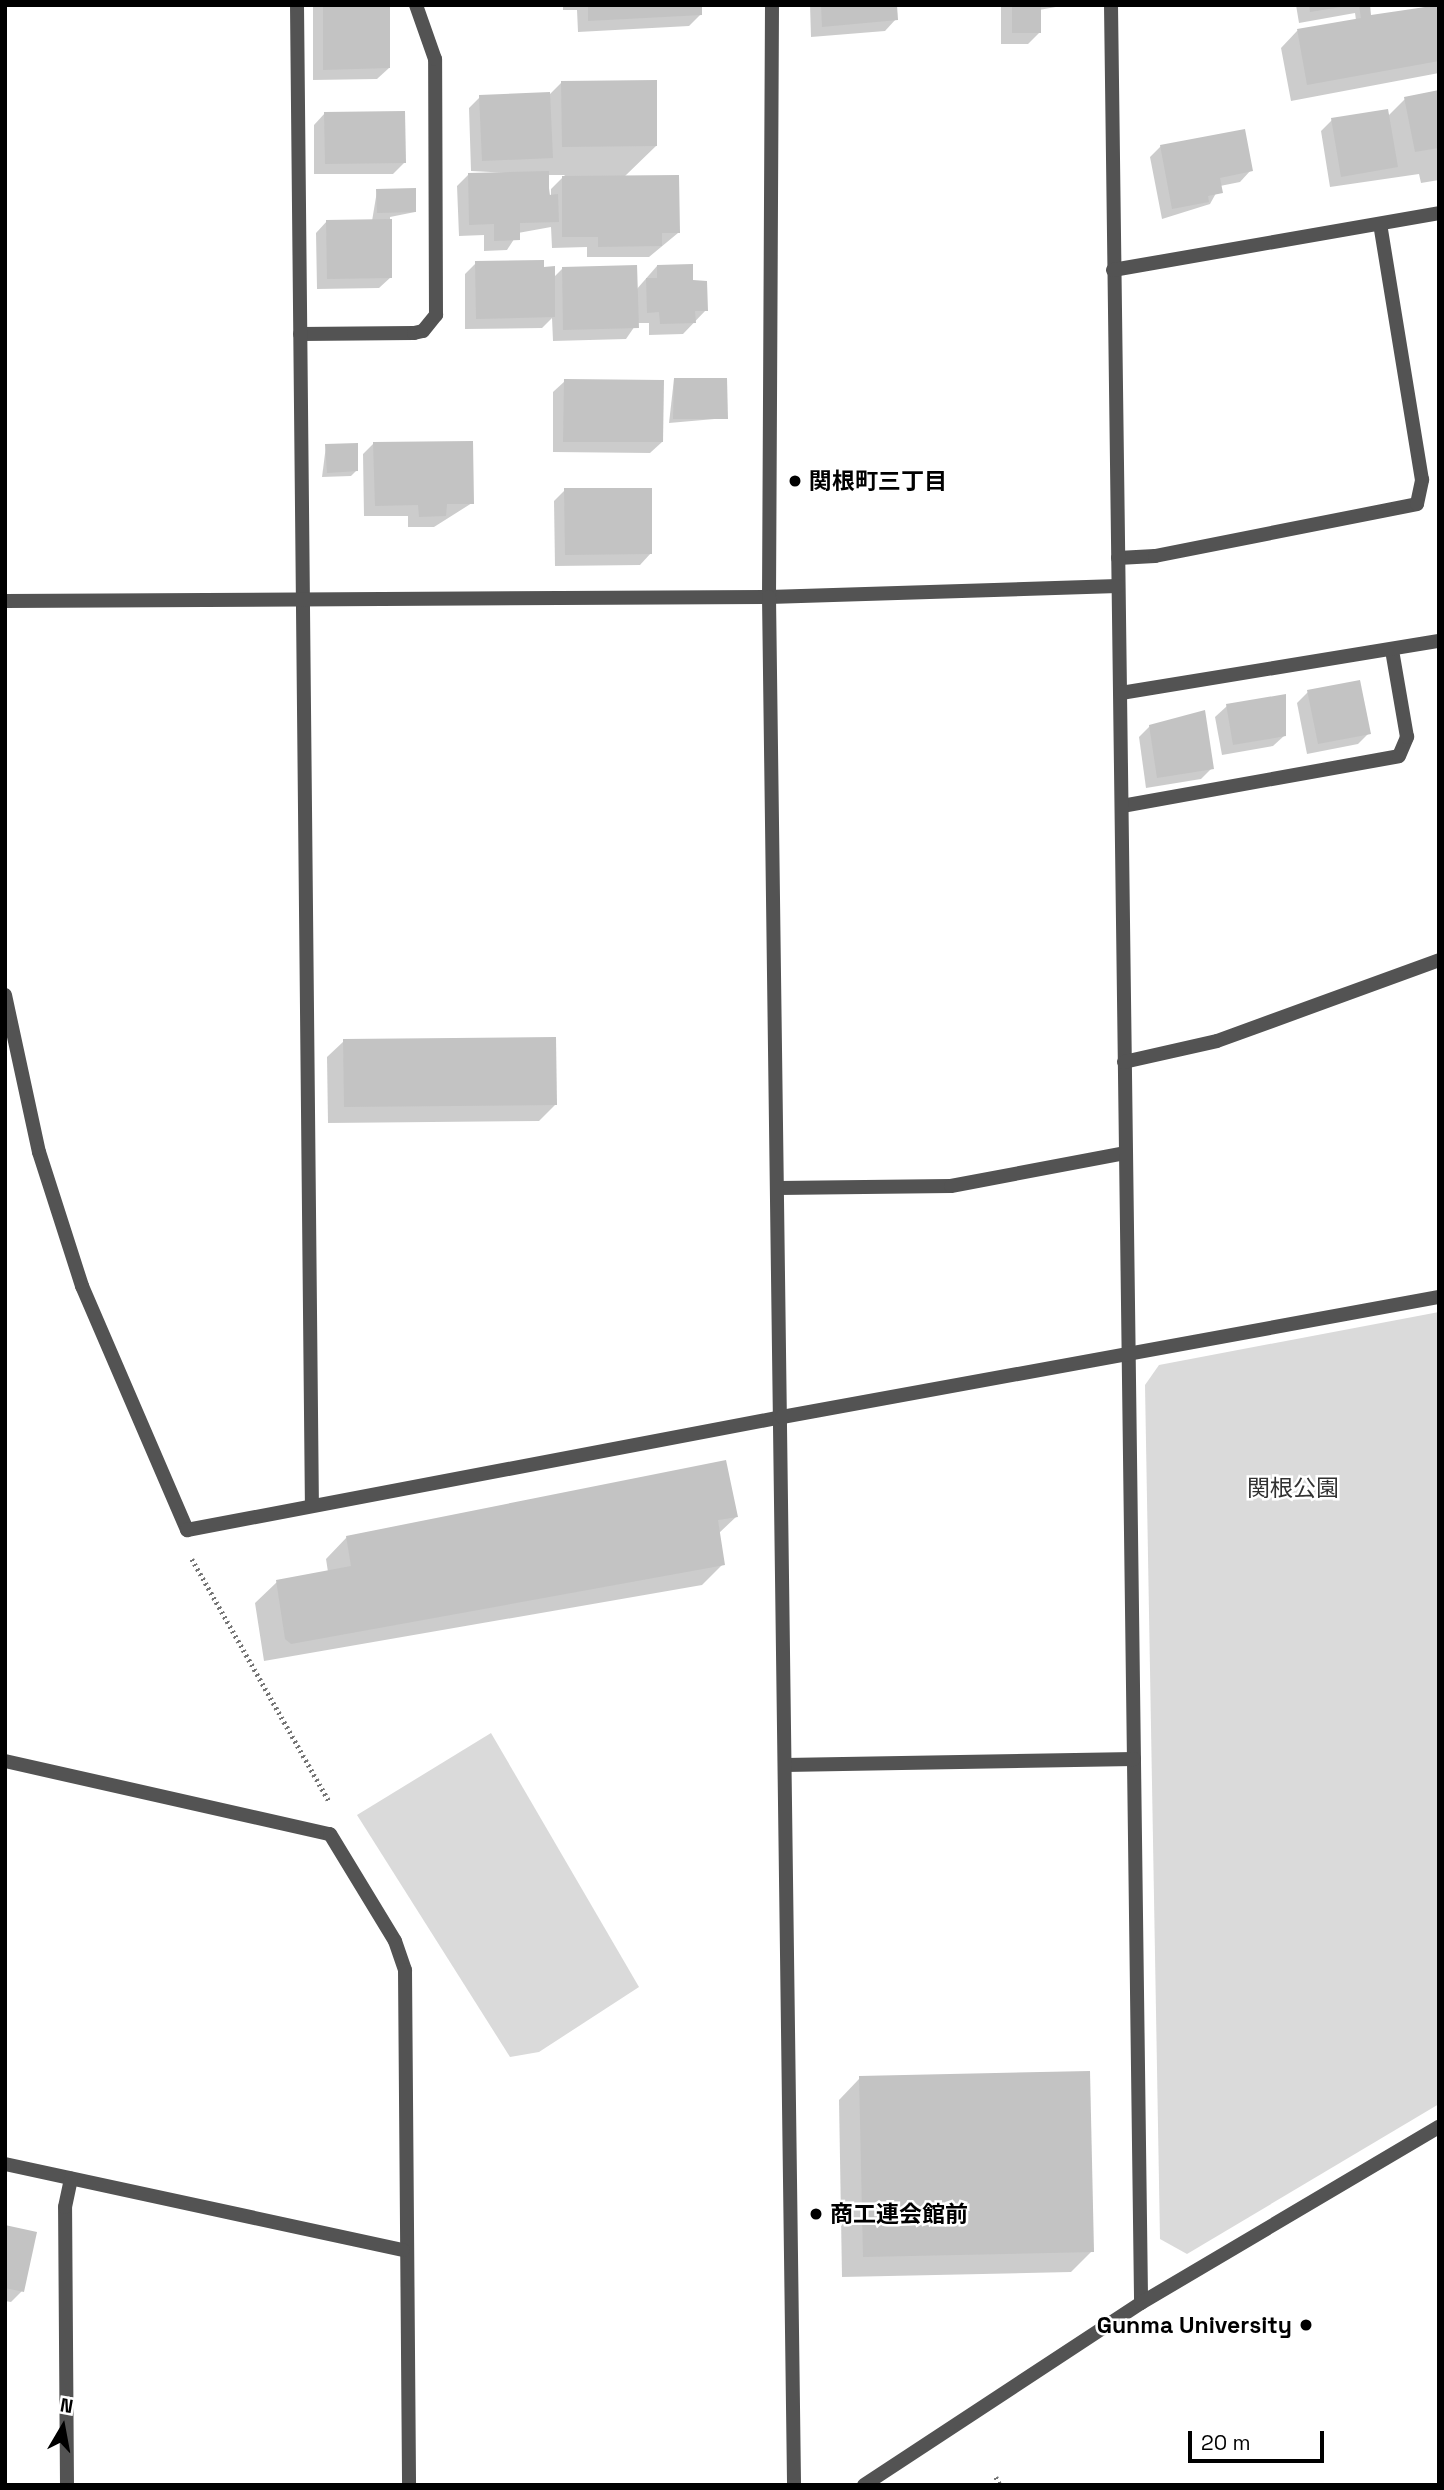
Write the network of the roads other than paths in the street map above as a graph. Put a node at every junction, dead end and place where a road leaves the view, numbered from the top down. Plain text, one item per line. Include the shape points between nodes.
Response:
1 (297, 5) edge
2 (416, 5) edge
3 (772, 5) edge
4 (1111, 5) edge
5 (1439, 214) edge
6 (1380, 224) junction
7 (1113, 270) junction
8 (300, 334) junction
9 (1118, 558) junction
10 (1118, 586) junction
11 (769, 597) junction
12 (303, 598) junction
13 (5, 601) edge
14 (1439, 641) edge
15 (1392, 650) junction
16 (1121, 693) junction
17 (1122, 806) junction
18 (1439, 960) edge
19 (5, 995) edge
20 (1124, 1062) junction
21 (1126, 1153) junction
22 (778, 1188) junction
23 (1439, 1297) edge
24 (1128, 1356) junction
25 (782, 1417) junction
26 (313, 1503) junction
27 (1134, 1759) junction
28 (5, 1761) edge
29 (785, 1766) junction
30 (1439, 2127) edge
31 (5, 2164) edge
32 (71, 2179) junction
33 (403, 2250) junction
34 (1141, 2303) junction
35 (67, 2485) edge
36 (409, 2485) edge
37 (794, 2485) edge
38 (864, 2485) edge

1 - 8 street
2 - 8 street via 435,59 436,315 424,331 414,333
3 - 11 street
4 - 7 street
5 - 6 street
6 - 7 street
6 - 9 street via 1422,480 1417,504
7 - 9 street
8 - 12 street
9 - 10 street
10 - 11 street
10 - 16 street
11 - 12 street
11 - 22 street
12 - 13 street
12 - 26 street
14 - 15 street
15 - 16 street
15 - 17 street via 1408,737 1399,755
16 - 17 street
17 - 20 street
18 - 20 street via 1217,1041
19 - 26 street via 38,1153 82,1286 187,1530
20 - 21 street
21 - 22 street via 951,1186
21 - 24 street
22 - 25 street
23 - 24 street
24 - 25 street
24 - 27 street
25 - 26 street
25 - 29 street
27 - 29 street
27 - 34 street
28 - 33 street via 330,1834 396,1941 405,1970
29 - 37 street
30 - 34 street
31 - 32 street
32 - 33 street
32 - 35 street via 65,2207
33 - 36 street
34 - 38 street

